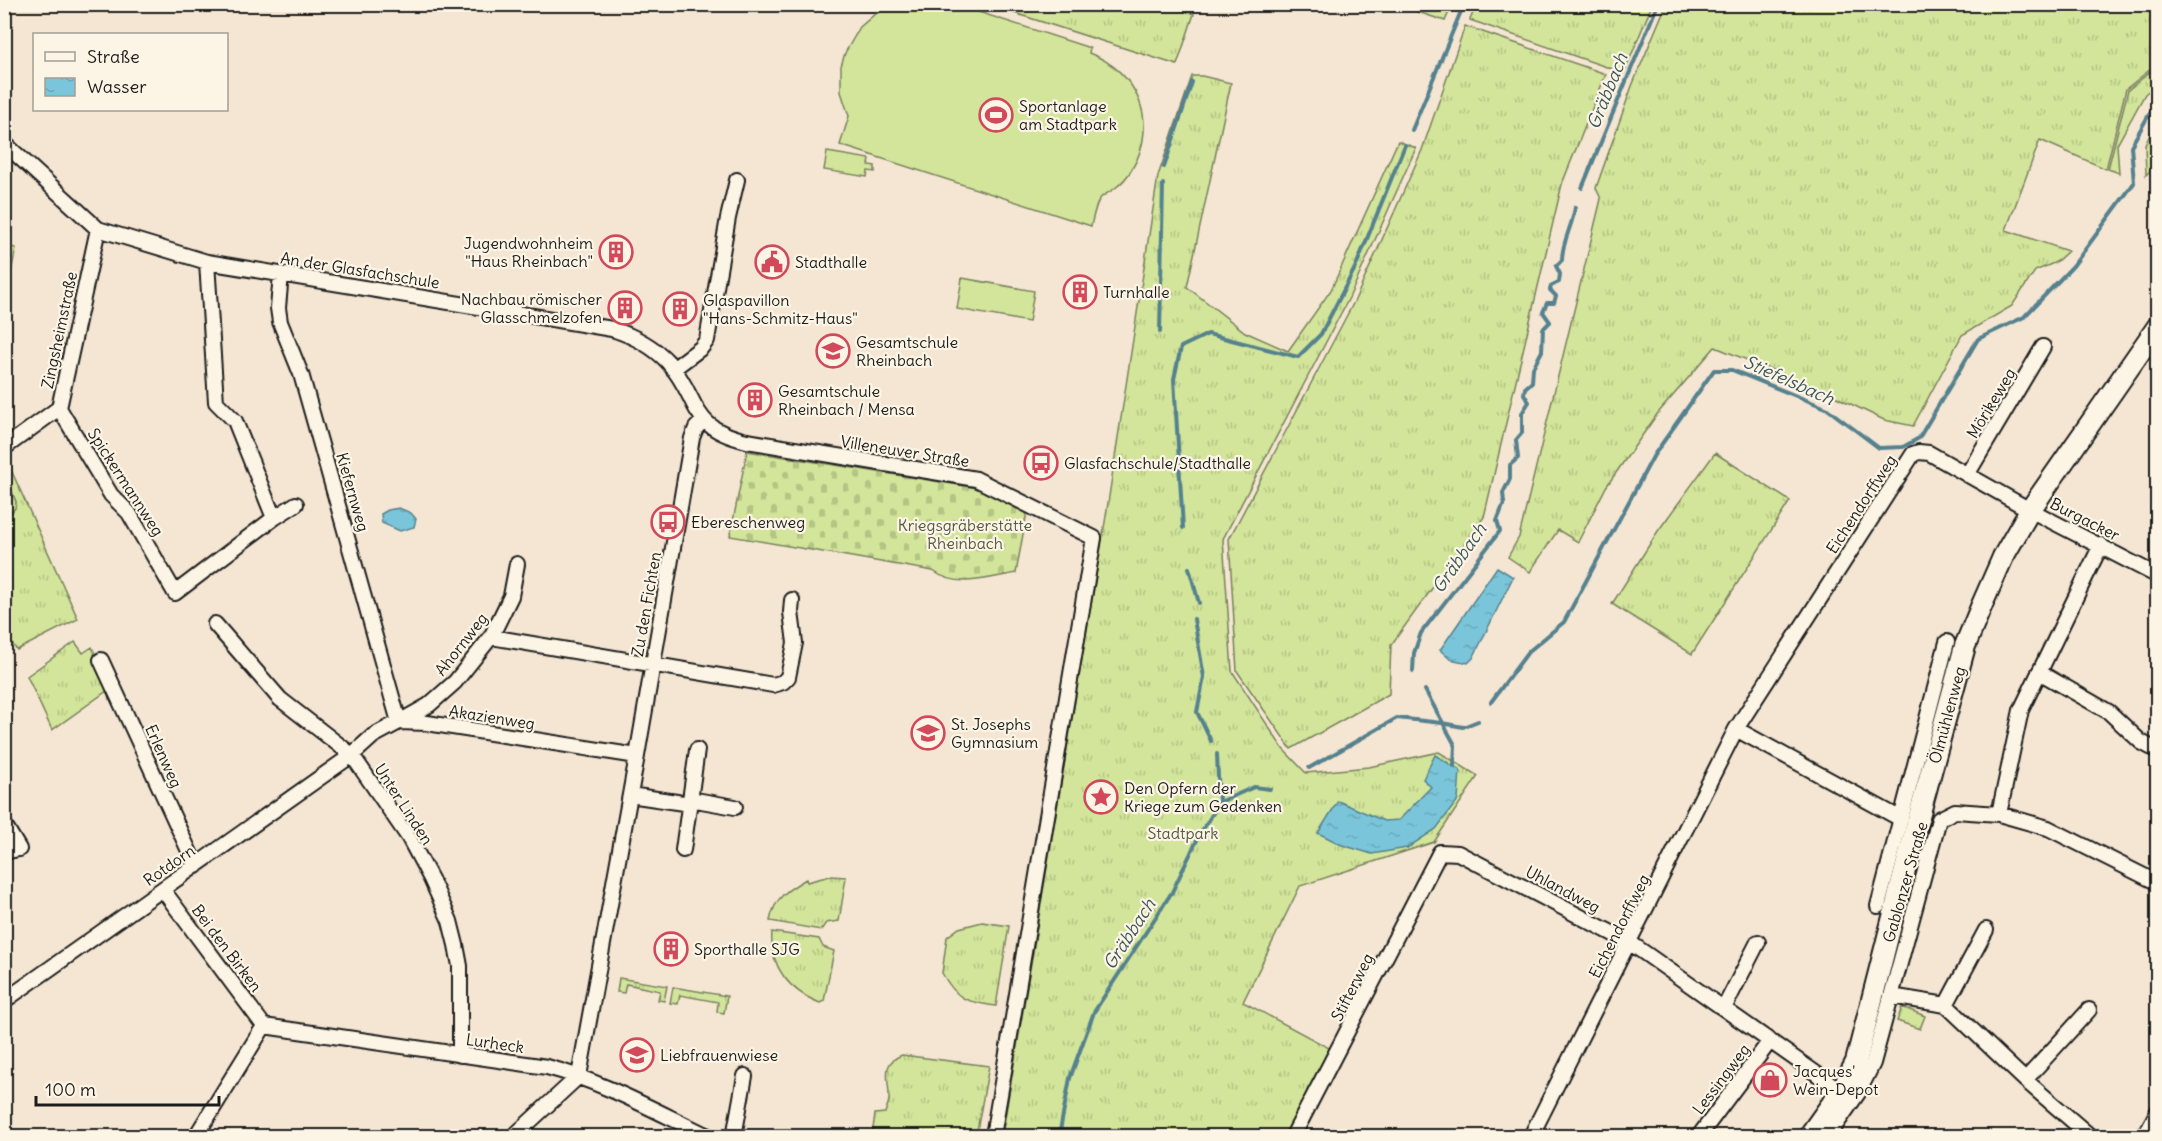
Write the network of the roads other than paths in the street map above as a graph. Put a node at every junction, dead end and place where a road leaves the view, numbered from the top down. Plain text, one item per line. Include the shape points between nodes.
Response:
1 (4, 143) edge
2 (737, 180) dead end
3 (98, 229) junction
4 (207, 262) junction
5 (281, 274) junction
6 (2157, 326) edge
7 (2043, 347) dead end
8 (673, 369) junction
9 (59, 408) junction
10 (703, 421) junction
11 (4, 448) edge
12 (1967, 475) junction
13 (296, 504) dead end
14 (2030, 510) junction
15 (274, 518) junction
16 (2101, 545) junction
17 (517, 564) dead end
18 (2157, 576) edge
19 (792, 600) dead end
20 (215, 624) dead end
21 (491, 637) junction
22 (1947, 642) dead end
23 (101, 660) dead end
24 (652, 664) junction
25 (2039, 672) junction
26 (399, 722) junction
27 (1736, 729) junction
28 (697, 750) dead end
29 (2157, 751) edge
30 (352, 755) junction
31 (637, 756) junction
32 (630, 795) junction
33 (690, 802) junction
34 (735, 807) dead end
35 (1999, 814) junction
36 (1901, 819) junction
37 (4, 824) edge
38 (683, 850) dead end
39 (4, 852) edge
40 (1440, 852) joint
41 (196, 866) junction
42 (2157, 883) edge
43 (163, 890) junction
44 (1878, 906) dead end
45 (1986, 930) dead end
46 (1629, 942) junction
47 (1758, 942) dead end
48 (1891, 996) junction
49 (4, 1001) edge
50 (1946, 1005) junction
51 (1724, 1008) junction
52 (2089, 1010) dead end
53 (264, 1026) junction
54 (1770, 1041) junction
55 (460, 1055) junction
56 (579, 1076) junction
57 (745, 1076) dead end
58 (2025, 1080) junction
59 (1841, 1091) junction
60 (2157, 1111) edge
61 (684, 1132) edge
62 (520, 1134) edge
63 (1823, 1134) edge
64 (2146, 1136) edge
65 (196, 1137) edge
66 (708, 1137) edge
67 (732, 1137) edge
68 (993, 1137) edge
69 (1293, 1137) edge
70 (1531, 1137) edge
71 (1699, 1137) edge
72 (2090, 1137) edge

1 - 3 street, An der Glasfachschule
2 - 8 street via 707,340
3 - 4 street, An der Glasfachschule
3 - 9 street, Zingsheimstraße
4 - 5 street, An der Glasfachschule
4 - 15 street via 216,402 235,421
5 - 8 street, An der Glasfachschule via 612,329 651,346
5 - 26 street, Kiefernweg via 280,322 301,374
6 - 14 main road, Ölmühlenweg
7 - 12 street, Mörikeweg
8 - 10 street, An der Glasfachschule
9 - 11 street, Zingsheimstraße
9 - 15 street, Spickermannweg via 111,495 129,513 175,593
10 - 24 street, Zu den Fichten via 692,438
10 - 68 street, Villeneuver Straße via 721,434 747,441 976,479 1094,538
12 - 14 street
12 - 27 street, Eichendorffweg via 1929,453 1913,454
13 - 15 street, Spickermannweg
14 - 16 street, Burgacker
14 - 59 main road, Ölmühlenweg via 2003,557 1965,646 1869,1019 1856,1062
16 - 18 street, Burgacker
16 - 25 street
17 - 21 street, Ahornweg via 511,596
19 - 24 street via 795,643 788,677 783,682 773,685
20 - 30 street, Unter Linden via 280,699
21 - 24 street
21 - 26 street, Ahornweg via 455,682 429,705
22 - 36 street
23 - 41 street, Erlenweg
24 - 31 street, Zu den Fichten
25 - 29 street via 2109,712 2141,742
25 - 35 street via 2021,710
26 - 30 street via 373,736
26 - 31 street, Akazienweg
27 - 36 street
27 - 46 street, Eichendorffweg
28 - 33 street
30 - 41 street, Rotdorn
30 - 55 street, Unter Linden via 409,838 450,921 460,966
31 - 32 street, Zu den Fichten
32 - 33 street
32 - 56 street, Zu den Fichten
33 - 34 street
33 - 38 street
35 - 42 street, Gablonzer Straße via 2048,828
35 - 48 street, Gablonzer Straße via 1955,811 1939,819
36 - 44 street
37 - 39 street via 19,849
40 - 46 street, Uhlandweg via 1458,853
40 - 69 street, Stifterweg
41 - 43 street, Rotdorn
43 - 49 street, Rotdorn
43 - 53 street, Bei den Birken
45 - 50 street
46 - 51 street, Uhlandweg
46 - 70 street, Eichendorffweg
47 - 51 street
48 - 50 street
48 - 63 street, Gablonzer Straße via 1869,1074
50 - 58 street
51 - 54 street, Uhlandweg
52 - 58 street
53 - 55 street, Lurheck
53 - 65 street
54 - 59 street, Uhlandweg
54 - 71 street, Lessingweg
55 - 56 street, Lurheck via 547,1067
56 - 61 street, Lurheck
56 - 62 street
57 - 67 street
58 - 72 street
59 - 63 main road, Ölmühlenweg
60 - 64 street
61 - 66 street, Lurheck

